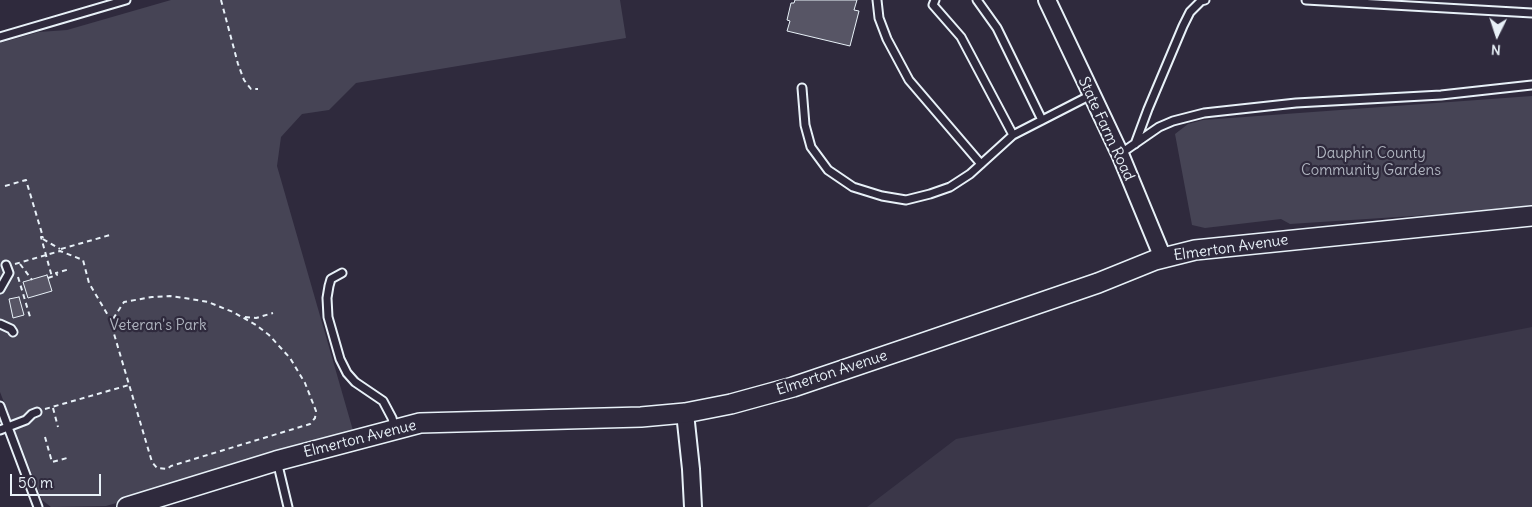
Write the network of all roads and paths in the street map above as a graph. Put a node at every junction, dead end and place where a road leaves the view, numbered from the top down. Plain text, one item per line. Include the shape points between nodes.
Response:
1 (126, 0) edge
2 (220, 0) edge
3 (877, 0) edge
4 (934, 0) edge
5 (978, 0) edge
6 (1047, 0) edge
7 (1205, 0) edge
8 (1306, 0) edge
9 (1532, 13) edge
10 (0, 37) edge
11 (1532, 85) edge
12 (802, 88) dead end
13 (258, 89) dead end
14 (1091, 96) junction
15 (1042, 120) junction
16 (1013, 135) junction
17 (1135, 144) junction
18 (1120, 154) junction
19 (980, 164) junction
20 (5, 186) dead end
21 (1532, 216) edge
22 (110, 235) dead end
23 (41, 238) junction
24 (61, 250) junction
25 (46, 255) junction
26 (1163, 258) junction
27 (26, 260) dead end
28 (19, 263) dead end
29 (10, 264) joint
30 (70, 269) dead end
31 (16, 270) dead end
32 (342, 272) dead end
33 (18, 275) dead end
34 (52, 277) junction
35 (48, 278) dead end
36 (32, 280) dead end
37 (0, 289) edge
38 (29, 298) dead end
39 (25, 300) junction
40 (26, 304) junction
41 (21, 305) dead end
42 (29, 313) junction
43 (273, 313) dead end
44 (24, 315) dead end
45 (243, 316) junction
46 (31, 320) dead end
47 (111, 322) junction
48 (0, 324) edge
49 (13, 332) dead end
50 (129, 385) junction
51 (0, 406) edge
52 (53, 407) junction
53 (37, 412) joint
54 (685, 413) junction
55 (8, 427) junction
56 (58, 427) dead end
57 (0, 430) edge
58 (395, 430) junction
59 (45, 437) dead end
60 (67, 458) dead end
61 (276, 461) junction
62 (38, 507) edge
63 (127, 507) edge
64 (288, 507) edge
65 (693, 507) edge

1 - 10 lane
2 - 13 path via 244,80 251,89
3 - 19 lane via 879,18 887,39 909,80
4 - 16 lane via 934,5 961,37
5 - 15 lane via 997,28
6 - 14 street, State Farm Road
7 - 17 lane via 1190,12 1183,26
8 - 9 lane
11 - 17 lane via 1204,113 1159,127
12 - 19 lane via 805,125 811,147 828,170 853,187 906,200 950,187
14 - 15 lane
14 - 18 street, State Farm Road
15 - 16 lane
16 - 19 lane
17 - 18 lane
18 - 26 street, State Farm Road
20 - 23 path via 26,180
21 - 26 main road, Elmerton Avenue via 1195,250
22 - 24 path
23 - 24 path
23 - 25 path
24 - 25 path
24 - 47 path via 83,260 89,283
25 - 27 path
25 - 34 path
26 - 54 main road, Elmerton Avenue via 793,387
28 - 36 path
29 - 31 path
29 - 37 lane
30 - 34 path
32 - 58 lane via 332,279 327,298 328,317 340,360 355,382 383,401
33 - 39 path
34 - 35 path
38 - 39 path
39 - 40 path
40 - 41 path
40 - 42 path
42 - 44 path
42 - 46 path
43 - 45 path via 256,318
45 - 47 path via 208,302 161,296 124,302
45 - 50 path via 275,341 306,383 316,410 310,424 164,470 153,466
47 - 50 path
48 - 49 lane
50 - 52 path
51 - 55 lane
52 - 53 path
52 - 56 path
53 - 55 lane
54 - 58 main road, Elmerton Avenue via 420,423
54 - 65 street
55 - 57 lane
55 - 62 lane
58 - 61 main road, Elmerton Avenue
59 - 60 path via 52,462
61 - 63 main road, Elmerton Avenue
61 - 64 lane

